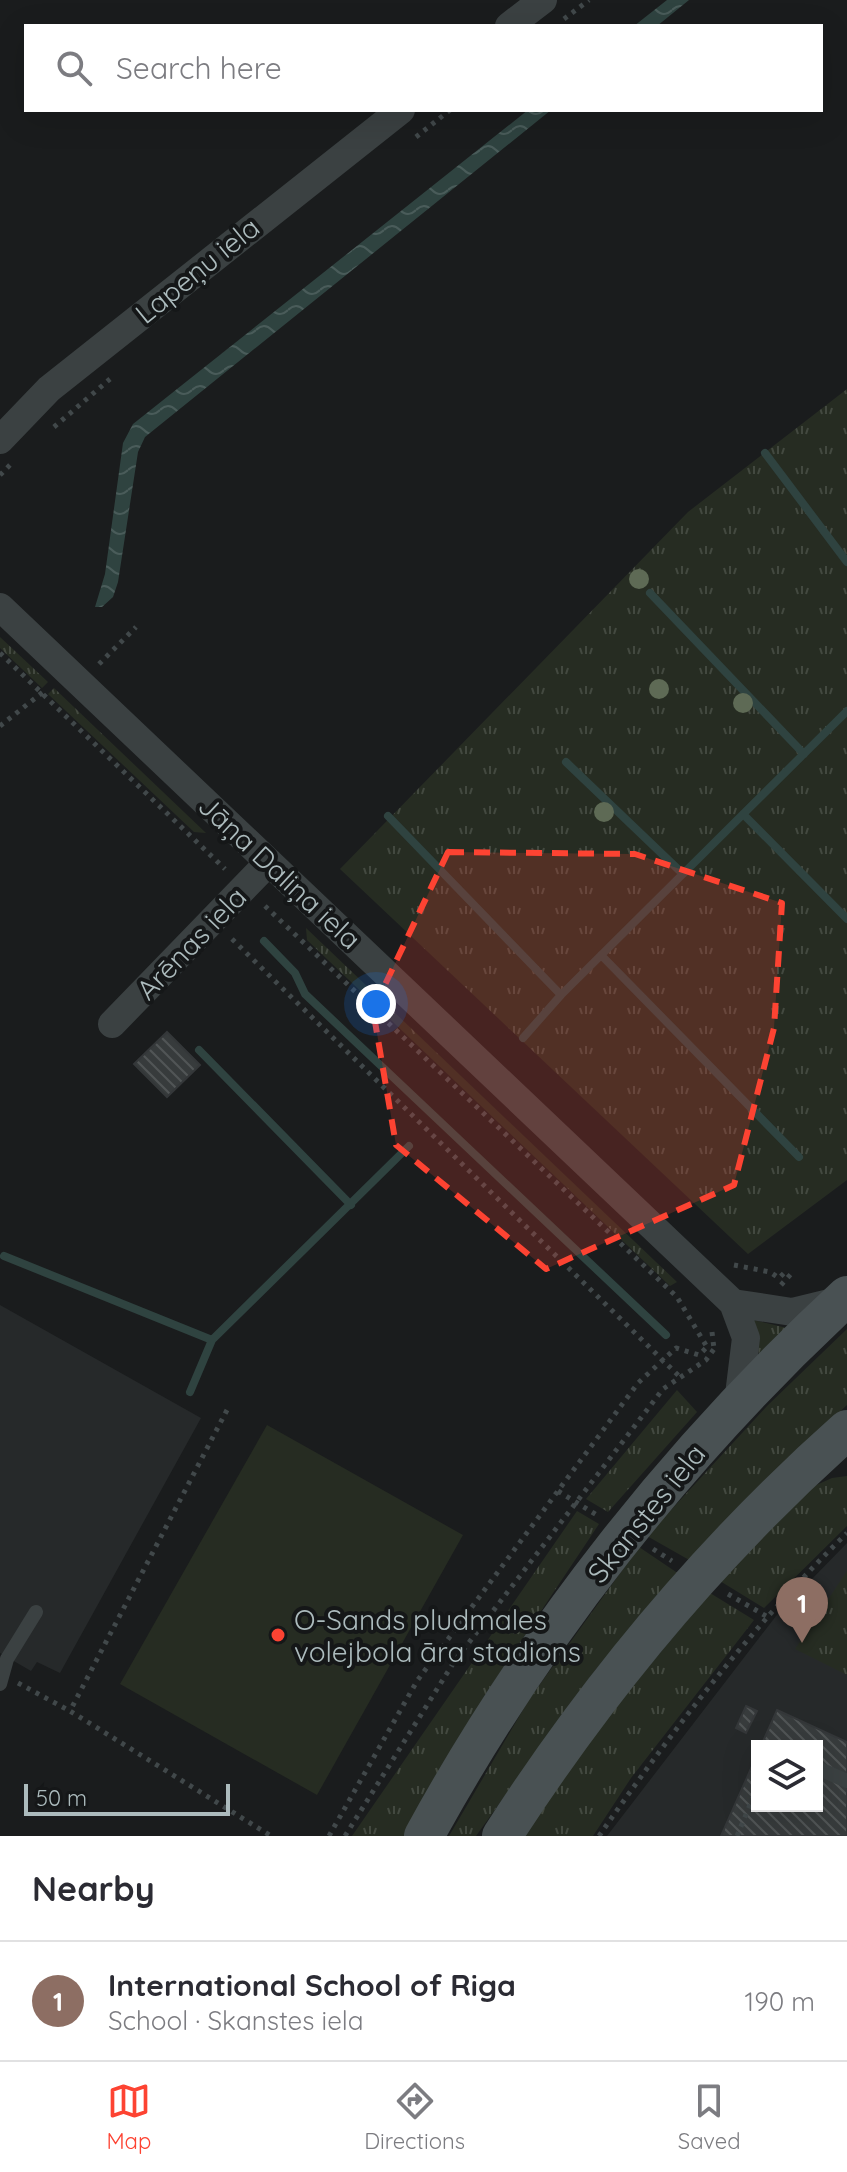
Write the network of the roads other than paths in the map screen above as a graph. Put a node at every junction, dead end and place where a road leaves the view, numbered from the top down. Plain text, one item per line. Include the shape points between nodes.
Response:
1 (543, 0) edge
2 (512, 24) edge
3 (398, 112) edge
4 (10, 448) edge
5 (0, 607) edge
6 (269, 862) junction
7 (112, 1024) dead end
8 (846, 1298) edge
9 (733, 1303) junction
10 (738, 1403) junction
11 (847, 1430) edge
12 (829, 1462) edge
13 (36, 1612) dead end
14 (2, 1680) edge
15 (823, 1771) edge
16 (847, 1781) edge
17 (424, 1836) edge
18 (502, 1836) edge

1 - 2 street
3 - 4 street, Lapeņu iela via 49,389
5 - 6 street, Jāņa Daliņa iela
6 - 7 street, Arēnas iela
6 - 9 street, Jāņa Daliņa iela
8 - 9 street via 792,1312
8 - 10 main road, Skanstes iela
9 - 10 street, Jāņa Daliņa iela via 746,1338
10 - 17 main road, Skanstes iela via 627,1533 497,1714
11 - 12 main road
12 - 18 main road via 700,1578 609,1685
13 - 14 lane via 7,1659
15 - 16 lane

